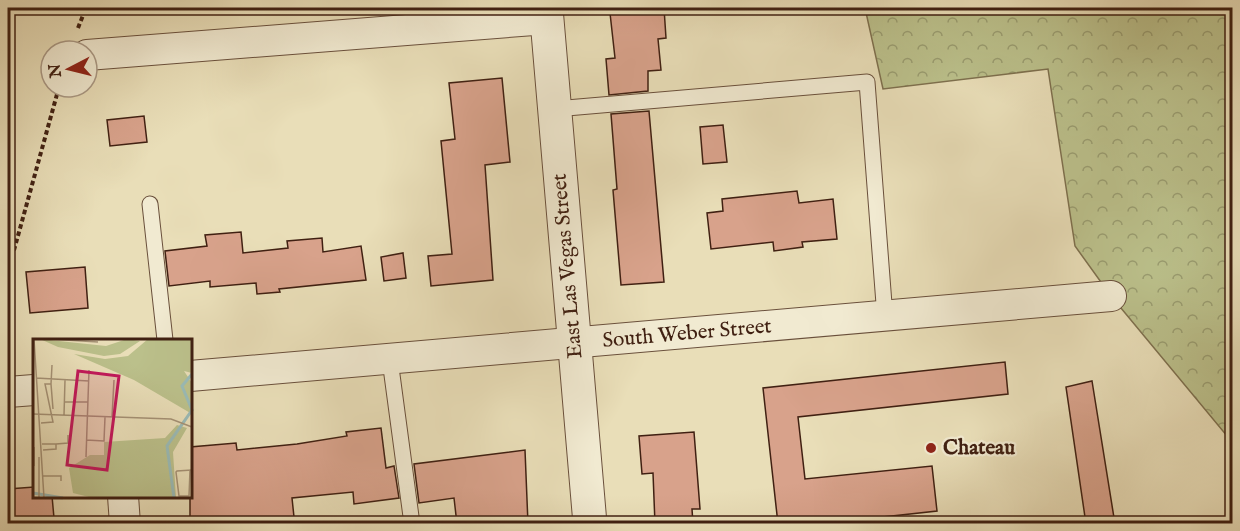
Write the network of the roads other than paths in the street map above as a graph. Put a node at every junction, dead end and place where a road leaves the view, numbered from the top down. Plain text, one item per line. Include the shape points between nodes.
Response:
1 (547, 13) edge
2 (99, 54) edge
3 (555, 109) junction
4 (150, 204) dead end
5 (1111, 296) dead end
6 (885, 317) junction
7 (165, 339) edge
8 (574, 343) junction
9 (390, 360) junction
10 (192, 376) edge
11 (33, 390) edge
12 (8, 392) edge
13 (123, 498) edge
14 (125, 524) edge
15 (412, 524) edge
16 (590, 524) edge

1 - 2 street
1 - 3 street, East Las Vegas Street
3 - 6 lane via 867,82
3 - 8 street, East Las Vegas Street
4 - 7 lane
5 - 6 street, South Weber Street
6 - 8 street, South Weber Street
8 - 9 street, South Weber Street
8 - 16 street, East Las Vegas Street
9 - 10 street, South Weber Street
9 - 15 lane
11 - 12 street
13 - 14 street

